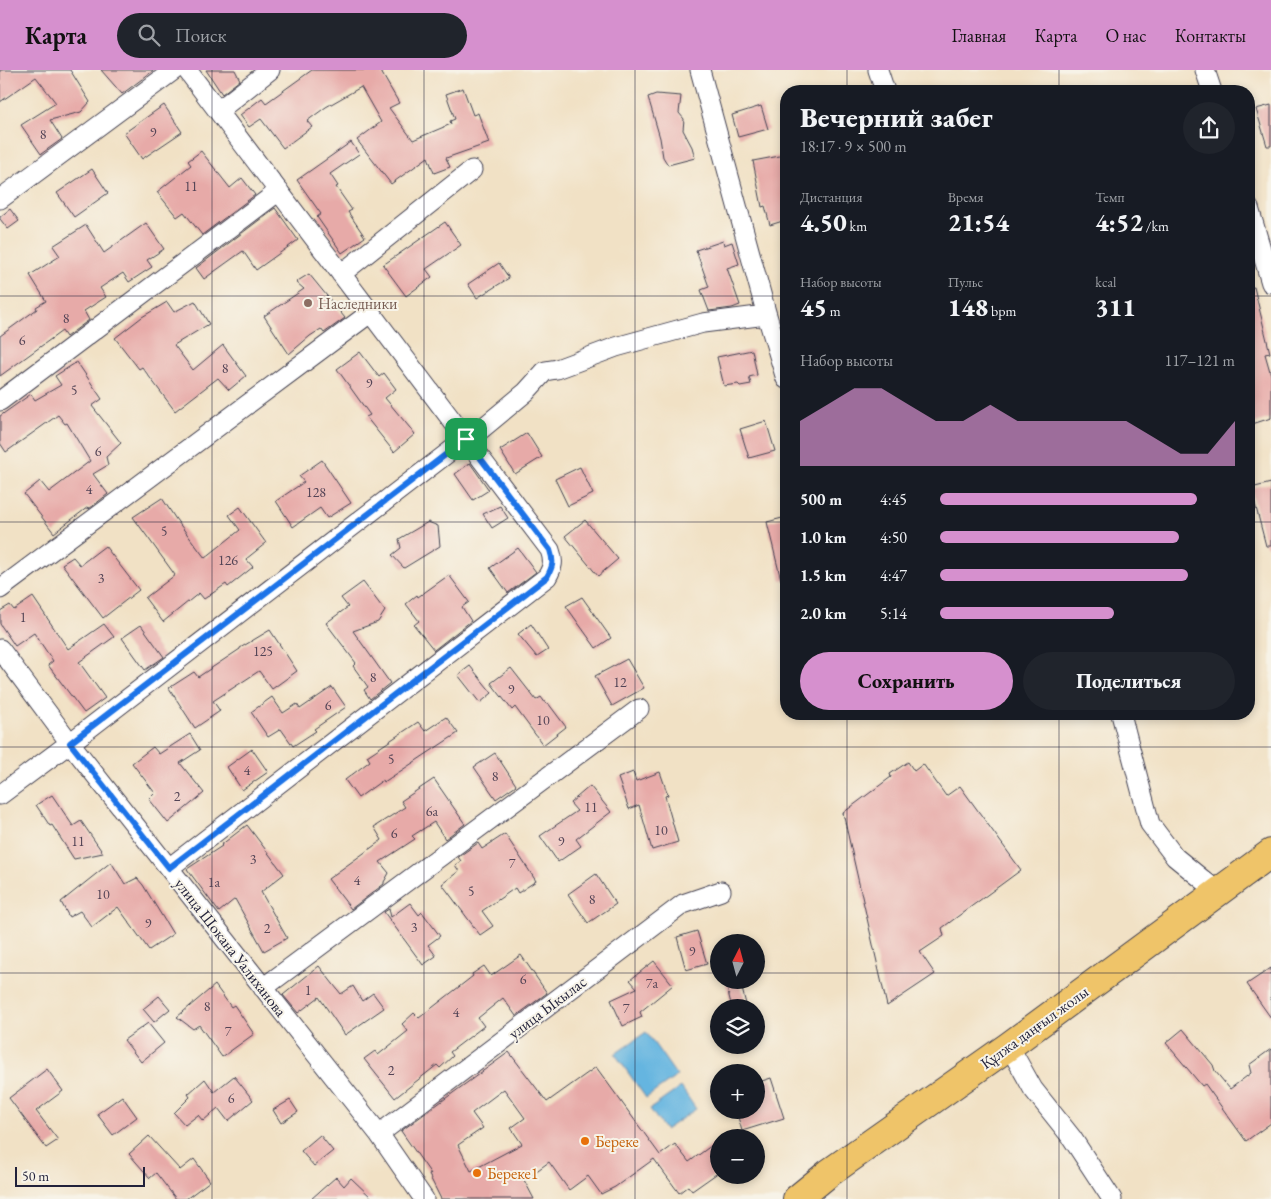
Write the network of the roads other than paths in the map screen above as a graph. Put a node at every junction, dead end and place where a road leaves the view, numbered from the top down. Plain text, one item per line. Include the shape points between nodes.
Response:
1 (174, 70) edge
2 (187, 70) edge
3 (270, 70) edge
4 (700, 70) edge
5 (878, 70) edge
6 (1205, 70) edge
7 (883, 85) edge
8 (1210, 85) edge
9 (218, 110) junction
10 (472, 170) dead end
11 (279, 192) junction
12 (0, 198) edge
13 (1255, 228) edge
14 (341, 274) junction
15 (1271, 283) edge
16 (370, 313) junction
17 (766, 315) junction
18 (780, 359) edge
19 (0, 401) edge
20 (466, 440) junction
21 (0, 589) edge
22 (0, 649) edge
23 (639, 709) dead end
24 (1124, 720) edge
25 (70, 743) junction
26 (0, 795) edge
27 (1269, 859) edge
28 (169, 868) junction
29 (721, 891) dead end
30 (1218, 892) junction
31 (263, 988) junction
32 (1009, 1046) junction
33 (379, 1134) junction
34 (424, 1199) edge
35 (797, 1199) edge
36 (1112, 1199) edge

1 - 12 street
2 - 9 street
3 - 9 street
4 - 17 street
5 - 7 street
6 - 8 street
9 - 11 street
10 - 14 street
11 - 14 street
11 - 19 street
13 - 15 street
14 - 16 street
16 - 20 street
16 - 21 street
17 - 18 street
17 - 20 street via 703,323 545,370 526,392
20 - 25 street
20 - 28 street via 550,550 552,568 547,577
22 - 25 street, улица Шокана Уалиханова
23 - 31 street
24 - 30 street via 1150,824 1175,857
25 - 26 street
25 - 28 street, улица Шокана Уалиханова
27 - 30 main road, Құлжа даңғыл жолы
28 - 31 street, улица Шокана Уалиханова
29 - 33 street, улица Ыкылас via 683,904
30 - 32 main road, Құлжа даңғыл жолы
31 - 33 street, улица Шокана Уалиханова
32 - 35 main road, Құлжа даңғыл жолы
32 - 36 street via 1033,1089 1072,1138
33 - 34 street, улица Шокана Уалиханова

